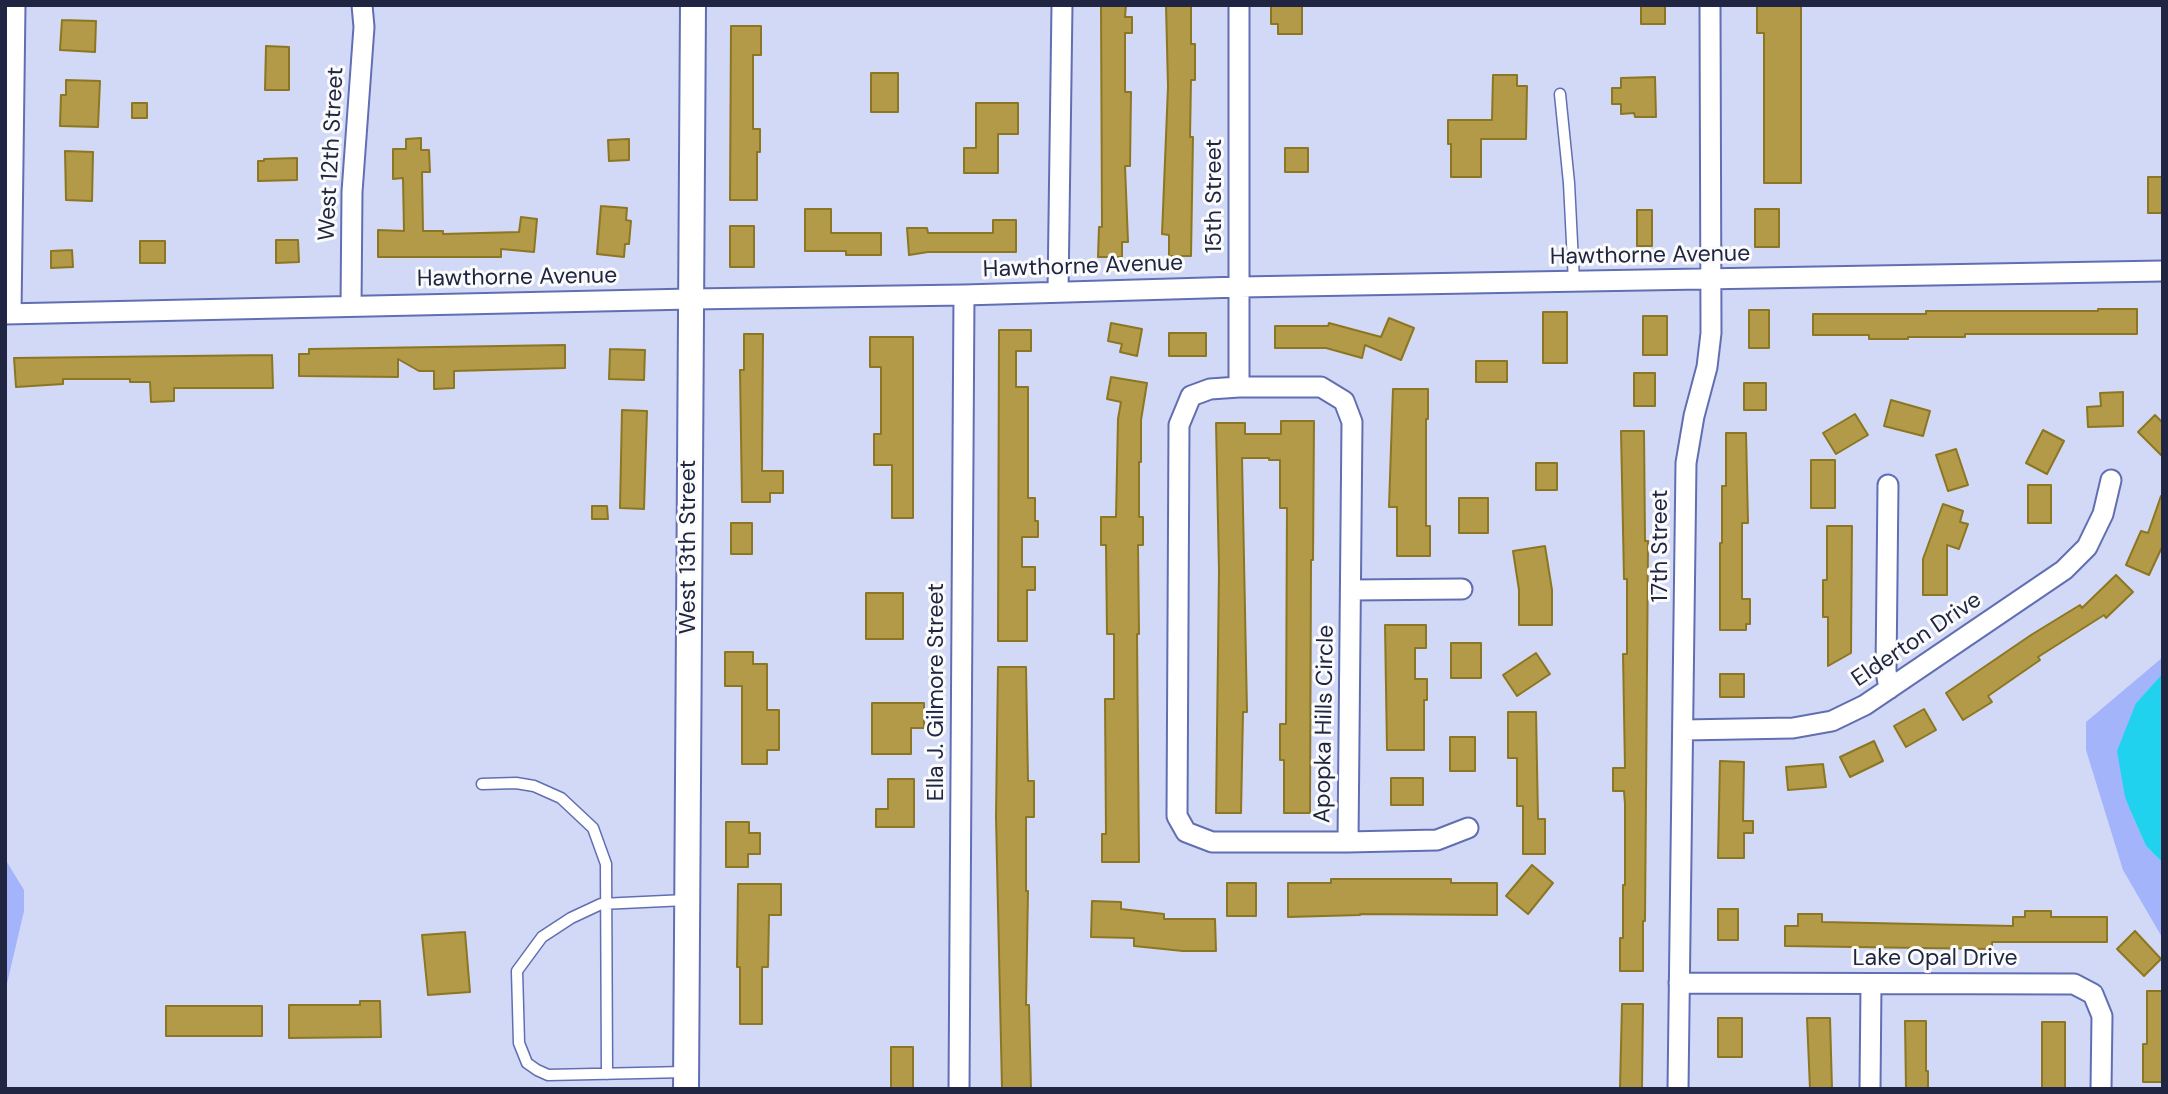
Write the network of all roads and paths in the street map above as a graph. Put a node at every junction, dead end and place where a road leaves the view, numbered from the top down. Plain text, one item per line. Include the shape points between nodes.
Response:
1 (15, 5) edge
2 (362, 5) edge
3 (693, 5) edge
4 (1062, 5) edge
5 (1239, 5) edge
6 (1710, 5) edge
7 (1560, 94) dead end
8 (2163, 271) edge
9 (1711, 280) junction
10 (1574, 282) junction
11 (1240, 287) junction
12 (1058, 292) junction
13 (964, 295) junction
14 (691, 299) junction
15 (351, 306) junction
16 (8, 314) edge
17 (1239, 387) junction
18 (2111, 480) dead end
19 (1888, 485) dead end
20 (1462, 589) dead end
21 (1352, 590) junction
22 (1889, 689) junction
23 (1684, 730) junction
24 (482, 784) dead end
25 (1468, 828) dead end
26 (1348, 842) junction
27 (687, 900) junction
28 (608, 904) junction
29 (1679, 983) junction
30 (1871, 984) junction
31 (607, 1074) junction
32 (686, 1081) edge
33 (959, 1089) edge
34 (1678, 1089) edge
35 (1870, 1089) edge
36 (2101, 1089) edge

1 - 16 street
2 - 15 street, West 12th Street
3 - 14 street, West 13th Street
4 - 12 street
5 - 11 street, 15th Street
6 - 9 street, 17th Street
7 - 10 lane
8 - 9 street, Hawthorne Avenue
9 - 10 street, Hawthorne Avenue
9 - 23 street, 17th Street via 1707,367 1686,463
10 - 11 street, Hawthorne Avenue
11 - 12 street, Hawthorne Avenue
11 - 17 street, 15th Street
12 - 13 street, Hawthorne Avenue
13 - 14 street, Hawthorne Avenue
13 - 33 street, Ella J. Gilmore Street
14 - 15 street, Hawthorne Avenue
14 - 27 street, West 13th Street
15 - 16 street, Hawthorne Avenue
17 - 21 street, Apopka Hills Circle via 1321,387 1344,401 1352,422
17 - 26 street, Apopka Hills Circle via 1191,396 1179,425 1177,816 1186,832 1212,842
18 - 22 street, Elderton Drive via 2103,514 2087,547 2064,570
19 - 22 street
20 - 21 street
21 - 26 street, Apopka Hills Circle
22 - 23 street, Elderton Drive via 1832,721 1793,728
23 - 29 street, 17th Street
24 - 28 lane via 525,784 561,798 593,828 606,864
25 - 26 street via 1437,840
27 - 28 lane
27 - 32 street, West 13th Street
28 - 31 lane
28 - 31 lane via 571,918 542,937 517,971 519,1043 527,1063 548,1075
29 - 30 street, Lake Opal Drive
29 - 34 street, 17th Street
30 - 35 street
30 - 36 street, Lake Opal Drive via 2074,984 2093,994 2102,1016
31 - 32 lane

